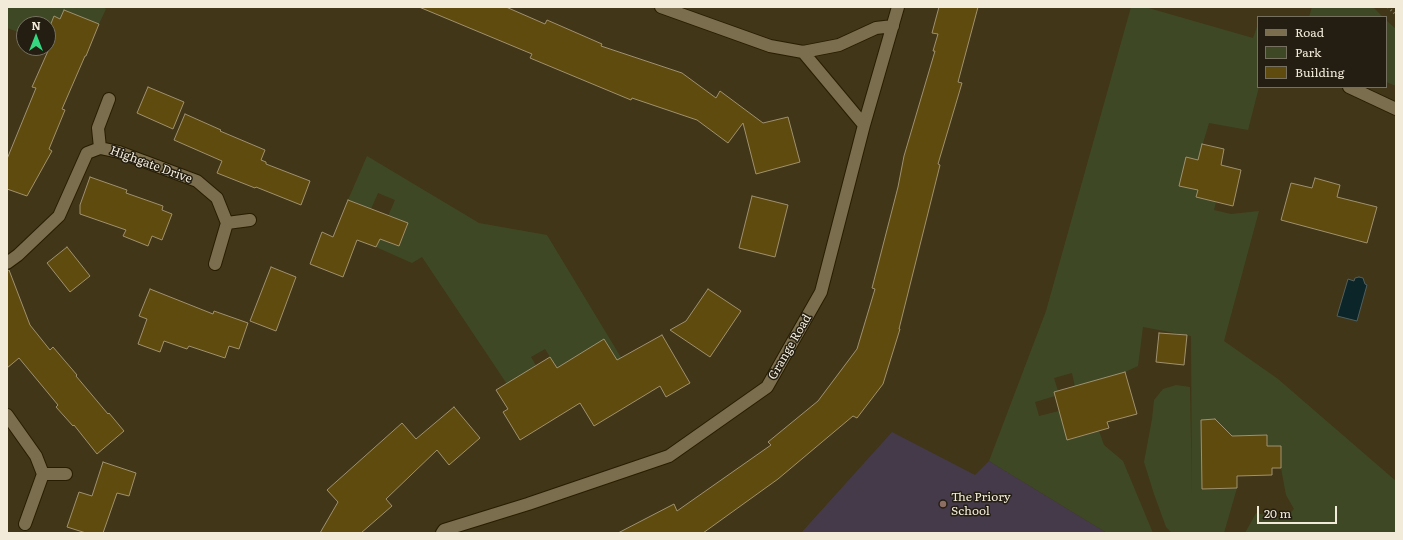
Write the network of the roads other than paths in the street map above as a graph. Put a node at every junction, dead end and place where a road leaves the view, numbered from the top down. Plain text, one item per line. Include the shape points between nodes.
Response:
1 (661, 7) edge
2 (898, 7) edge
3 (893, 26) junction
4 (803, 52) junction
5 (1351, 88) edge
6 (110, 99) dead end
7 (1396, 109) edge
8 (864, 125) junction
9 (100, 148) junction
10 (250, 220) dead end
11 (227, 224) junction
12 (7, 263) edge
13 (215, 264) dead end
14 (7, 416) edge
15 (43, 474) junction
16 (66, 474) dead end
17 (25, 524) dead end
18 (442, 533) edge

1 - 4 street via 770,46
2 - 3 street, Grange Road
3 - 4 street via 876,28 839,45
3 - 8 street, Grange Road
4 - 8 street
5 - 7 street
6 - 9 street via 98,128
8 - 18 street, Grange Road via 821,292 767,388 670,456 444,530
9 - 11 street, Highgate Drive via 119,152 197,181 217,198
9 - 12 street via 87,153 59,216
10 - 11 street
11 - 13 street
14 - 15 street via 36,456
15 - 16 street
15 - 17 street

